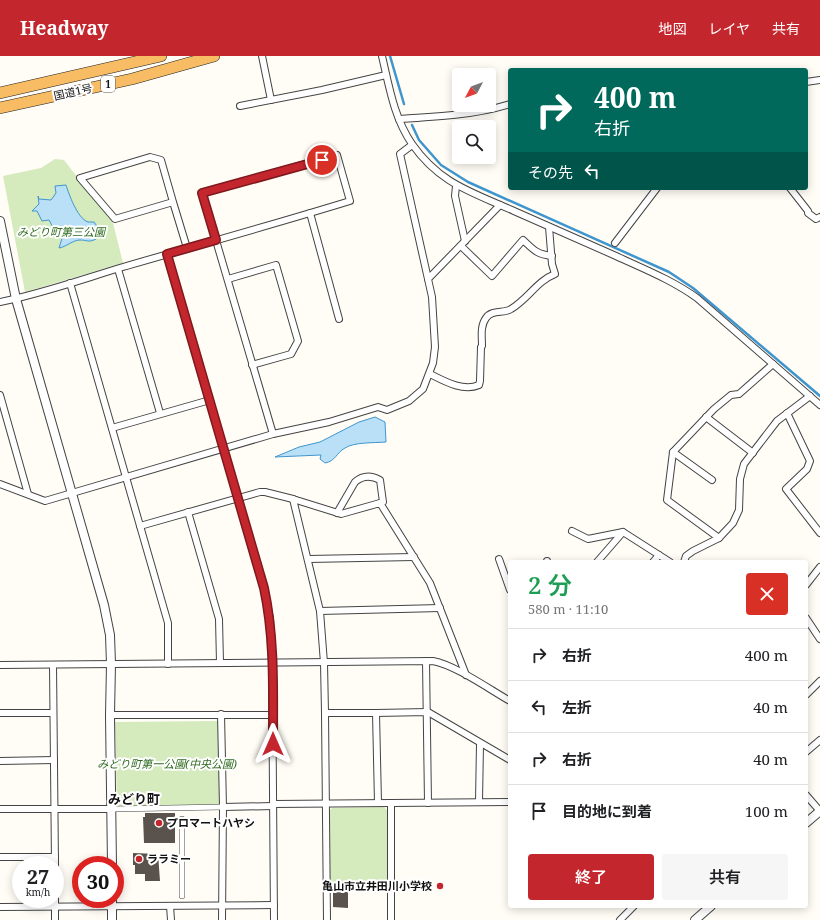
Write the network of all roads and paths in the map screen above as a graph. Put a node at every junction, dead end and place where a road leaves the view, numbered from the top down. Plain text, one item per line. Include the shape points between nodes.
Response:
1 (161, 56) edge
2 (214, 56) edge
3 (262, 56) edge
4 (382, 56) edge
5 (386, 75) junction
6 (820, 80) edge
7 (808, 82) edge
8 (0, 93) edge
9 (271, 100) junction
10 (508, 105) edge
11 (240, 106) dead end
12 (0, 108) edge
13 (399, 119) junction
14 (412, 145) junction
15 (456, 186) junction
16 (655, 190) edge
17 (792, 190) edge
18 (173, 202) junction
19 (500, 205) junction
20 (310, 213) junction
21 (820, 217) edge
22 (0, 221) edge
23 (549, 227) junction
24 (216, 240) junction
25 (463, 243) junction
26 (615, 243) dead end
27 (187, 248) junction
28 (167, 254) junction
29 (552, 256) junction
30 (118, 269) junction
31 (228, 279) junction
32 (428, 279) junction
33 (70, 283) junction
34 (16, 299) junction
35 (0, 302) edge
36 (339, 319) dead end
37 (773, 364) junction
38 (252, 365) junction
39 (430, 374) junction
40 (0, 395) edge
41 (810, 396) junction
42 (210, 400) junction
43 (820, 405) edge
44 (160, 413) junction
45 (787, 413) junction
46 (706, 417) junction
47 (112, 428) junction
48 (273, 434) junction
49 (223, 449) junction
50 (673, 452) junction
51 (753, 453) junction
52 (125, 477) junction
53 (712, 480) dead end
54 (0, 484) edge
55 (72, 493) junction
56 (28, 494) junction
57 (238, 498) junction
58 (293, 499) junction
59 (380, 503) junction
60 (188, 512) junction
61 (337, 513) junction
62 (140, 526) junction
63 (572, 531) dead end
64 (623, 532) junction
65 (820, 532) edge
66 (719, 538) junction
67 (659, 555) junction
68 (414, 557) junction
69 (308, 559) junction
70 (499, 560) dead end
71 (599, 560) edge
72 (655, 560) edge
73 (667, 560) edge
74 (685, 560) edge
75 (820, 567) edge
76 (808, 582) edge
77 (508, 584) edge
78 (440, 608) junction
79 (320, 611) junction
80 (808, 621) edge
81 (820, 639) edge
82 (426, 661) junction
83 (220, 663) junction
84 (272, 663) junction
85 (324, 663) junction
86 (112, 664) junction
87 (168, 664) junction
88 (0, 665) edge
89 (53, 665) junction
90 (466, 675) junction
91 (820, 681) edge
92 (808, 694) edge
93 (508, 700) edge
94 (428, 712) junction
95 (0, 713) edge
96 (54, 713) junction
97 (326, 713) junction
98 (376, 713) junction
99 (221, 714) junction
100 (273, 714) junction
101 (110, 715) junction
102 (820, 740) edge
103 (480, 744) junction
104 (808, 750) edge
105 (508, 759) edge
106 (54, 760) junction
107 (0, 761) edge
108 (808, 797) edge
109 (479, 802) junction
110 (508, 802) edge
111 (378, 803) junction
112 (391, 803) junction
113 (428, 803) junction
114 (326, 804) junction
115 (273, 805) junction
116 (223, 807) junction
117 (54, 808) junction
118 (0, 809) edge
119 (112, 809) junction
120 (820, 811) edge
121 (182, 819) dead end
122 (808, 821) edge
123 (55, 856) edge
124 (112, 856) edge
125 (0, 857) edge
126 (12, 857) edge
127 (182, 896) dead end
128 (124, 904) edge
129 (274, 905) junction
130 (170, 906) junction
131 (222, 906) junction
132 (0, 907) edge
133 (12, 907) edge
134 (55, 908) edge
135 (112, 908) edge
136 (632, 908) edge
137 (709, 908) edge
138 (55, 920) edge
139 (112, 920) edge
140 (171, 920) edge
141 (222, 920) edge
142 (274, 920) edge
143 (327, 920) edge
144 (391, 920) edge
145 (620, 920) edge
146 (695, 920) edge

1 - 8 highway, 国道1号 / 1
2 - 12 highway, 国道1号 / 1 via 132,79
3 - 9 street
4 - 5 street
5 - 9 street
5 - 13 street
6 - 7 street
9 - 11 street
10 - 13 street via 485,111
13 - 14 street
14 - 15 street via 434,169
14 - 32 street via 400,154
15 - 19 street
15 - 25 street via 455,196
16 - 26 street
17 - 21 street via 808,213 816,219
18 - 18 street via 115,219 80,178 150,157 161,160
18 - 27 street
19 - 23 street
19 - 25 street
20 - 24 street
20 - 24 street via 350,201 337,155 202,193
20 - 36 street
22 - 34 street
23 - 29 street
23 - 37 street via 662,276 680,287 697,298
24 - 27 street
24 - 31 street
25 - 29 street via 492,276 523,240 541,255
25 - 32 street
27 - 28 street
28 - 30 street
28 - 42 street
29 - 39 street via 555,274 545,278 510,310 490,314 484,322 479,385 474,387 449,384
30 - 33 street
30 - 44 street
31 - 38 street
31 - 38 street via 276,265 298,341 291,354
32 - 39 street via 432,297 435,347
33 - 34 street
33 - 47 street
34 - 35 street
34 - 55 street
37 - 41 street
37 - 46 street via 739,394 731,395
38 - 48 street
39 - 48 street via 423,389 409,401 387,410 378,407 329,422
40 - 56 street
41 - 43 street
41 - 45 street
42 - 44 street
42 - 49 street
44 - 47 street
45 - 51 street via 777,421
45 - 65 street via 810,461 807,470 786,489
46 - 50 street
46 - 51 street
47 - 52 street
48 - 49 street
49 - 52 street
49 - 57 street
50 - 53 street
50 - 66 street via 667,500
51 - 66 street via 744,464 740,479 738,516
52 - 55 street
52 - 62 street
54 - 56 street
55 - 56 street via 45,501
55 - 86 street via 104,605 110,634
57 - 58 street via 265,492
57 - 60 street
57 - 84 street via 264,588
58 - 61 street
58 - 69 street
59 - 61 street
59 - 61 street via 383,502 380,480 373,476 360,478
59 - 68 street
60 - 62 street
60 - 83 street via 219,619
62 - 87 street via 168,623
63 - 64 street via 588,538
64 - 67 street
64 - 71 street
66 - 74 street via 693,551
67 - 72 street
67 - 73 street
68 - 69 street
68 - 78 street via 430,583
69 - 79 street
70 - 77 street
75 - 76 street
78 - 79 street
78 - 90 street
79 - 85 street
80 - 81 street
82 - 85 street
82 - 90 street via 441,663
82 - 94 street
83 - 84 street
83 - 87 street
84 - 85 street
84 - 100 street
85 - 97 street
86 - 87 street
86 - 89 street
86 - 101 street
88 - 89 street
89 - 96 street
90 - 93 street
91 - 92 street
94 - 98 street
94 - 103 street
94 - 113 street
95 - 96 street
96 - 106 street
97 - 98 street
97 - 114 street
98 - 111 street
99 - 100 street
99 - 101 street
99 - 116 street
100 - 115 street
101 - 119 street
102 - 104 street
103 - 105 street
103 - 109 street
106 - 107 street
106 - 117 street
108 - 120 street
109 - 110 street
109 - 113 street
111 - 112 street
111 - 114 street
112 - 113 street
112 - 144 street
114 - 115 street
114 - 143 street
115 - 116 street
115 - 129 street
116 - 119 street
116 - 131 street
117 - 118 street
117 - 119 street
117 - 123 street
119 - 124 street
120 - 122 street
121 - 127 street
125 - 126 street
128 - 130 street
129 - 131 street
129 - 142 street
130 - 131 street
130 - 140 street
131 - 141 street
132 - 133 street
134 - 138 street
135 - 139 street
136 - 145 street
137 - 146 street

